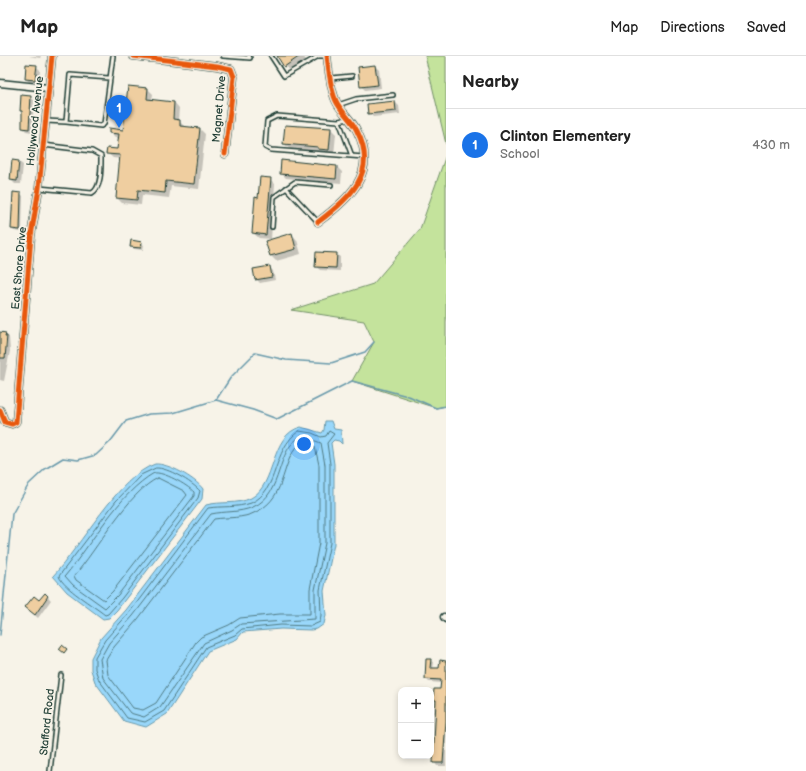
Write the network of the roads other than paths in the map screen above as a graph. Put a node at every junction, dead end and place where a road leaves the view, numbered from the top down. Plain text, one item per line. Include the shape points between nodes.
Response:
1 (52, 56) edge
2 (112, 56) edge
3 (133, 56) edge
4 (223, 56) edge
5 (249, 56) edge
6 (271, 56) edge
7 (316, 56) edge
8 (323, 56) edge
9 (327, 56) edge
10 (352, 76) dead end
11 (108, 78) junction
12 (331, 78) junction
13 (0, 83) edge
14 (48, 88) junction
15 (394, 95) dead end
16 (338, 105) junction
17 (349, 119) junction
18 (45, 121) junction
19 (66, 122) junction
20 (339, 122) junction
21 (43, 145) junction
22 (225, 154) dead end
23 (352, 156) junction
24 (364, 158) junction
25 (331, 185) dead end
26 (39, 188) junction
27 (286, 188) junction
28 (318, 222) joint
29 (272, 226) dead end
30 (0, 410) edge
31 (61, 676) dead end
32 (50, 771) edge

1 - 14 street, Hollywood Avenue
2 - 11 lane
3 - 22 street, Magnet Drive via 231,69 234,77
4 - 5 lane via 250,58
6 - 7 lane via 284,76
7 - 8 lane
9 - 12 street
10 - 12 lane
11 - 19 lane via 104,124 101,126
11 - 19 lane via 70,75
12 - 16 street
13 - 14 street
14 - 18 street, Hollywood Avenue
15 - 16 lane via 356,99
16 - 17 street
17 - 20 lane
17 - 24 street via 361,141
18 - 19 lane
18 - 21 street, Hollywood Avenue
20 - 23 lane
20 - 23 lane via 277,116 267,121 265,147 271,150
21 - 26 street, Hollywood Avenue
21 - 26 lane via 92,151 101,156 100,168 98,186 92,193
23 - 24 lane
24 - 28 street via 361,178 355,190 342,205
25 - 27 lane via 295,182
26 - 30 street, East Shore Drive via 31,236 16,422 5,422
27 - 28 lane
27 - 29 lane via 274,197
31 - 32 lane, Stafford Road

